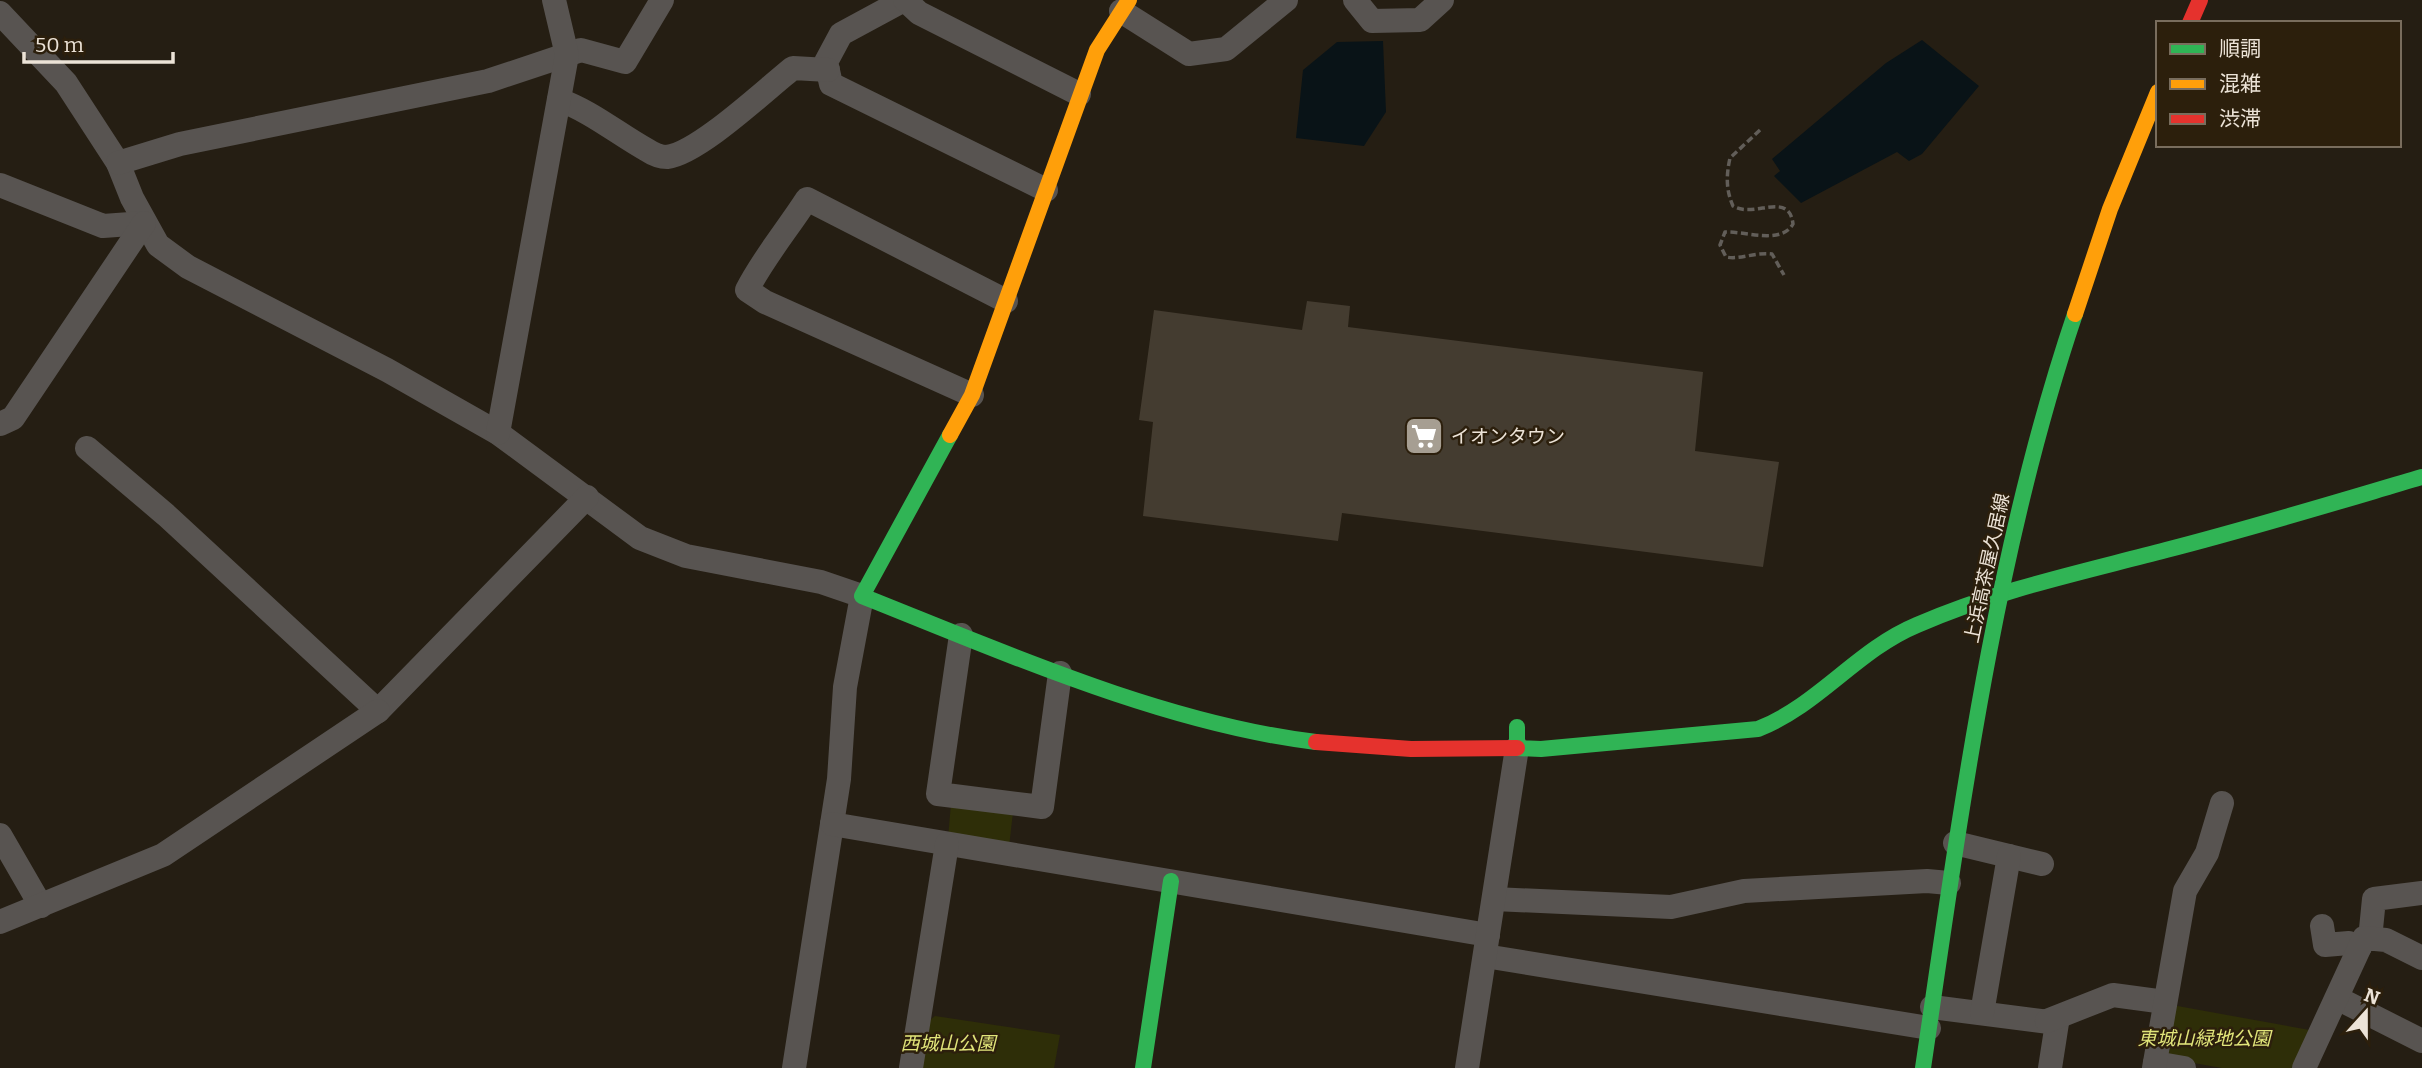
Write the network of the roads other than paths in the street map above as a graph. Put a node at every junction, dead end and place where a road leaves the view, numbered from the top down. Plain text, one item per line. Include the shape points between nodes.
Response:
1 (554, 0) edge
2 (662, 0) edge
3 (905, 0) edge
4 (1286, 0) edge
5 (1355, 0) edge
6 (1442, 0) edge
7 (2200, 0) edge
8 (1125, 6) edge
9 (0, 13) edge
10 (2191, 21) edge
11 (567, 55) junction
12 (828, 70) junction
13 (1079, 94) junction
14 (2156, 97) edge
15 (559, 100) junction
16 (118, 163) junction
17 (0, 185) edge
18 (1045, 190) junction
19 (144, 223) junction
20 (1006, 301) junction
21 (972, 395) junction
22 (0, 424) edge
23 (498, 433) junction
24 (87, 448) dead end
25 (2422, 477) edge
26 (587, 498) junction
27 (2001, 594) junction
28 (862, 596) junction
29 (961, 635) junction
30 (1060, 673) junction
31 (378, 711) junction
32 (1517, 737) junction
33 (2222, 803) dead end
34 (832, 824) junction
35 (0, 835) edge
36 (1955, 843) junction
37 (947, 844) junction
38 (2009, 856) junction
39 (2042, 864) dead end
40 (1171, 881) junction
41 (1949, 883) junction
42 (2422, 893) edge
43 (1494, 899) junction
44 (41, 906) junction
45 (0, 922) edge
46 (2322, 926) dead end
47 (2422, 935) edge
48 (2372, 942) junction
49 (1487, 946) junction
50 (2422, 958) edge
51 (2337, 998) junction
52 (2165, 1002) junction
53 (1982, 1013) junction
54 (1931, 1018) junction
55 (2048, 1021) junction
56 (2422, 1041) edge
57 (2155, 1066) edge
58 (794, 1068) edge
59 (911, 1068) edge
60 (1143, 1068) edge
61 (1467, 1068) edge
62 (1923, 1068) edge
63 (2050, 1068) edge
64 (2184, 1068) edge
65 (2304, 1068) edge

1 - 11 street
2 - 11 street via 625,62 581,50
3 - 12 street via 841,34 826,62
3 - 13 street via 919,13
4 - 8 street via 1226,49 1189,54
5 - 6 street via 1372,21 1420,20
7 - 10 street
8 - 13 street via 1097,50
9 - 16 street via 66,83
11 - 15 street
11 - 16 street via 488,81 180,144
12 - 15 street via 793,68 710,135 664,157
12 - 18 street via 831,84
13 - 18 street
14 - 27 street, 上浜高茶屋久居線 via 2073,319 2021,503
15 - 23 street
16 - 19 street
17 - 19 street via 103,226
18 - 20 street
19 - 22 street via 13,418
19 - 23 street via 158,245 188,267
20 - 21 street
20 - 21 street via 807,199 766,253 747,290
21 - 28 street
23 - 26 street
24 - 31 street
25 - 27 street
26 - 28 street via 627,531 686,556 821,582
26 - 31 street
27 - 32 street via 1898,633 1817,697 1786,718 1758,729 1726,734
27 - 36 street, 上浜高茶屋久居線
28 - 29 street
28 - 34 street via 845,687
29 - 30 street
29 - 30 street via 939,794 1042,807
30 - 32 street via 1138,700 1303,741 1372,747
31 - 44 street via 163,855
32 - 43 street
33 - 52 street via 2207,853 2185,891
34 - 37 street
34 - 58 street
35 - 44 street
36 - 38 street
36 - 41 street, 上浜高茶屋久居線
37 - 40 street
37 - 59 street
38 - 39 street
38 - 53 street
40 - 49 street
40 - 60 street
41 - 43 street via 1744,891 1671,907
41 - 54 street, 上浜高茶屋久居線
42 - 48 street via 2374,899
43 - 49 street
44 - 45 street
46 - 48 street via 2325,945
47 - 48 street
48 - 50 street
48 - 51 street
49 - 54 street
49 - 61 street
51 - 56 street
51 - 65 street
52 - 55 street via 2113,995
52 - 57 street
53 - 54 street
53 - 55 street
54 - 62 street, 上浜高茶屋久居線
55 - 63 street via 2057,1023
57 - 64 street

